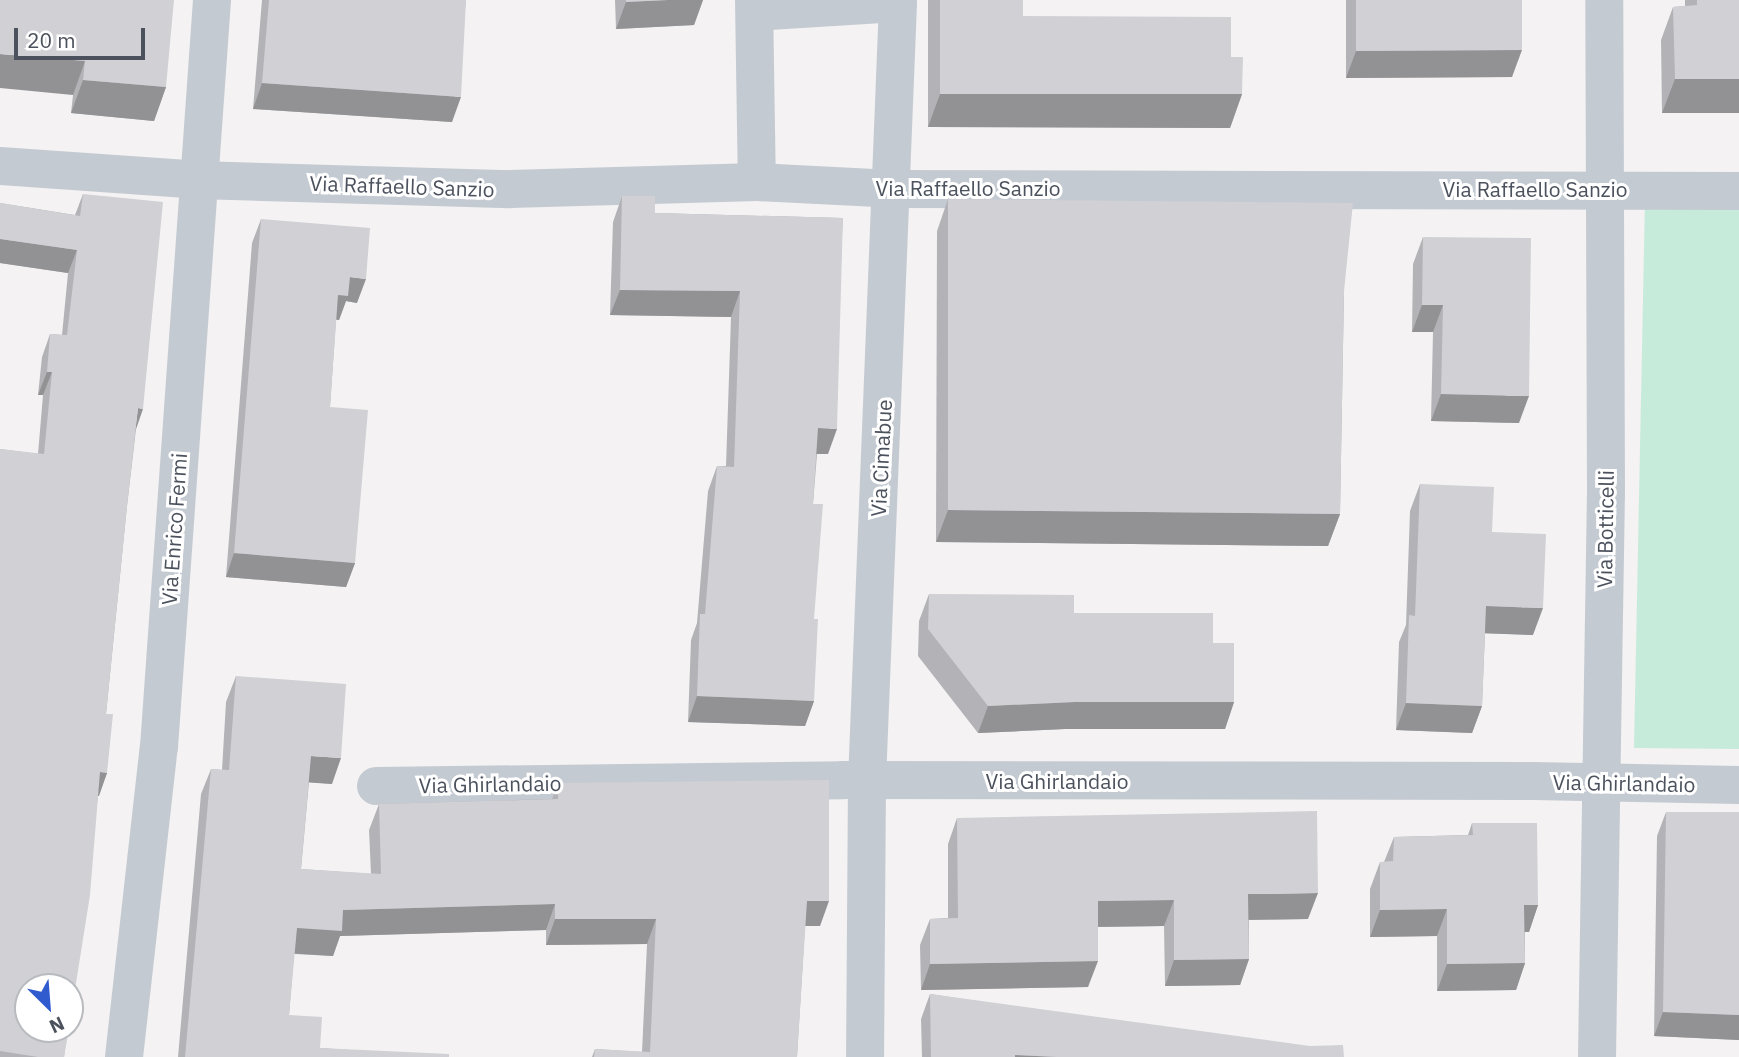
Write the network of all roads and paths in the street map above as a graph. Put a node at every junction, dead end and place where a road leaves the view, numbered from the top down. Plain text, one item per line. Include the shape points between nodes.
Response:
1 (212, 0) edge
2 (1604, 0) edge
3 (754, 6) edge
4 (0, 166) edge
5 (198, 180) junction
6 (757, 182) junction
7 (892, 189) junction
8 (1606, 189) junction
9 (1739, 191) edge
10 (867, 780) junction
11 (1601, 782) junction
12 (1739, 785) edge
13 (376, 786) dead end
14 (124, 1057) edge
15 (865, 1057) edge
16 (1597, 1057) edge

1 - 5 street, Via Enrico Fermi
2 - 8 street, Via Botticelli
3 - 6 street, Via Cimabue
3 - 7 street, Via Cimabue via 898,3
4 - 5 street, Via Raffaello Sanzio
5 - 6 street, Via Raffaello Sanzio via 510,189
5 - 14 street, Via Enrico Fermi via 159,747
6 - 7 street, Via Raffaello Sanzio
7 - 8 street, Via Raffaello Sanzio
7 - 10 street, Via Cimabue
8 - 9 street, Via Raffaello Sanzio
8 - 11 street, Via Botticelli
10 - 11 street, Via Ghirlandaio
10 - 13 street, Via Ghirlandaio
10 - 15 street, Via Cimabue
11 - 12 street, Via Ghirlandaio
11 - 16 street, Via Botticelli

